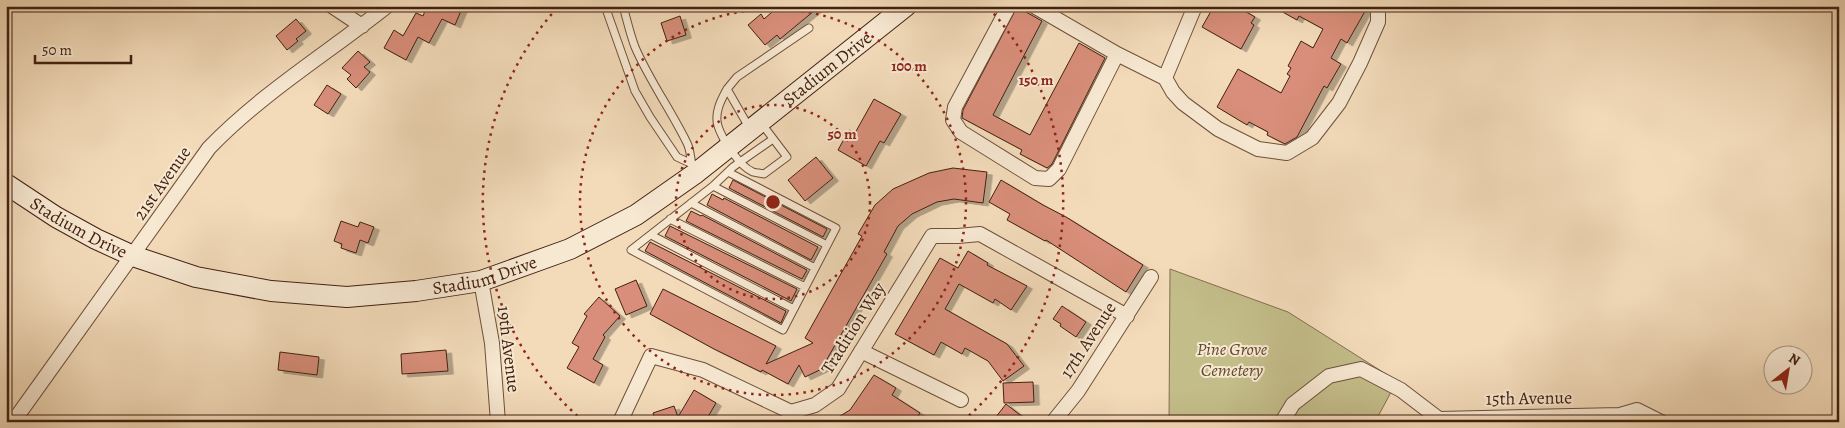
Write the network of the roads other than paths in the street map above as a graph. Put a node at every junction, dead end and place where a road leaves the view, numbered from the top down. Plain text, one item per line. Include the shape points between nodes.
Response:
1 (332, 6) edge
2 (387, 6) edge
3 (605, 6) edge
4 (623, 6) edge
5 (906, 6) edge
6 (1009, 6) edge
7 (1034, 6) edge
8 (1195, 6) edge
9 (1378, 6) edge
10 (362, 26) junction
11 (809, 28) dead end
12 (1117, 54) junction
13 (1166, 78) junction
14 (727, 89) junction
15 (755, 125) junction
16 (772, 139) junction
17 (734, 154) junction
18 (693, 168) junction
19 (728, 172) junction
20 (6, 184) edge
21 (713, 186) junction
22 (691, 203) junction
23 (670, 219) junction
24 (651, 235) junction
25 (828, 245) junction
26 (133, 256) junction
27 (815, 268) junction
28 (1151, 277) dead end
29 (481, 281) junction
30 (805, 287) junction
31 (794, 309) junction
32 (1127, 316) junction
33 (861, 351) junction
34 (961, 400) dead end
35 (1618, 418) edge
36 (1441, 420) edge
37 (13, 422) edge
38 (498, 422) edge
39 (620, 422) edge
40 (1053, 422) edge
41 (1282, 422) edge
42 (1661, 422) edge

1 - 10 street
2 - 10 street, 21st Avenue
3 - 18 lane via 635,91 677,157
4 - 18 lane via 635,47 686,140
5 - 15 street, Stadium Drive
6 - 12 street via 955,107 953,120 961,132 1035,178 1050,179 1059,169
7 - 12 street
8 - 13 street
9 - 13 street via 1378,22 1339,103 1312,138 1287,153 1258,149 1218,129 1182,103
10 - 26 street, 21st Avenue via 230,126 209,148
11 - 14 lane via 738,77
12 - 13 street
14 - 15 lane
14 - 17 lane via 718,105 717,125
15 - 16 lane
15 - 17 street, Stadium Drive
16 - 17 lane
16 - 17 lane via 787,157 764,174 752,172
17 - 18 street, Stadium Drive
17 - 19 lane
18 - 29 street, Stadium Drive via 636,214 570,249
19 - 21 lane
19 - 25 lane via 836,228
20 - 26 street, Stadium Drive via 56,217
21 - 22 lane
21 - 25 lane
22 - 23 lane
22 - 27 lane
23 - 24 lane
23 - 30 lane
24 - 31 lane
24 - 31 lane via 631,250 783,330
25 - 27 lane
26 - 29 street, Stadium Drive via 196,277 271,291 347,297
26 - 37 street, 21st Avenue
27 - 30 lane
28 - 32 street, 17th Avenue
29 - 38 street, 19th Avenue via 492,343
30 - 31 lane
32 - 33 street, Tradition Way via 980,234 932,236
32 - 40 street, 17th Avenue via 1078,391
33 - 34 street
33 - 39 street, Tradition Way via 838,389 814,405 791,412 703,370 651,356
35 - 36 street, 15th Avenue
35 - 42 street, 15th Avenue via 1636,410
36 - 41 street via 1401,390 1361,369 1329,376 1293,404

